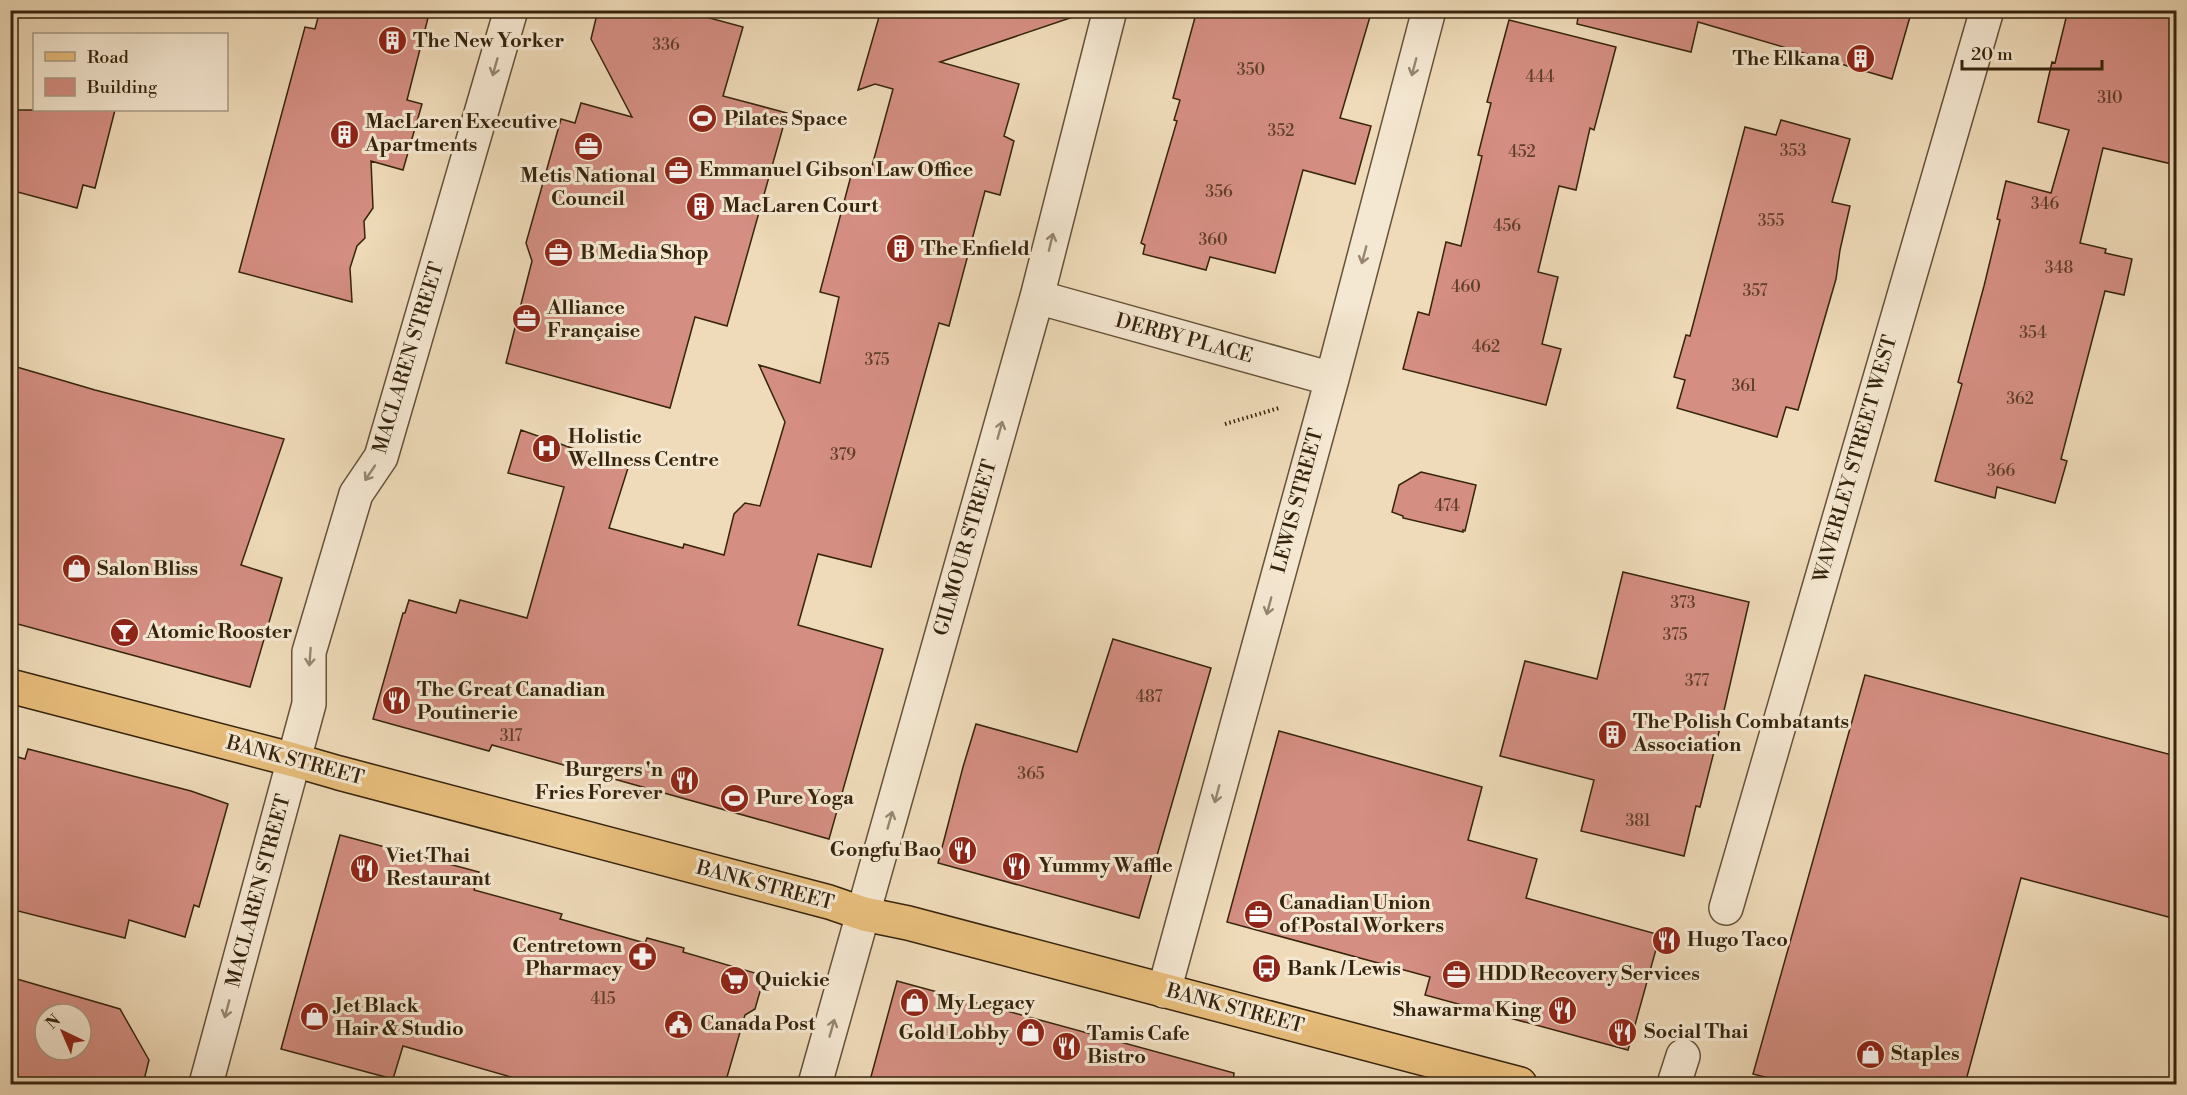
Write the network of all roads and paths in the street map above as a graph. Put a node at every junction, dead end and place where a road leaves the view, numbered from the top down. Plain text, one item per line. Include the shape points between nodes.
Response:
1 (511, 10) edge
2 (1110, 10) edge
3 (1430, 10) edge
4 (1987, 10) edge
5 (1037, 297) junction
6 (1332, 379) junction
7 (1281, 408) dead end
8 (1225, 424) dead end
9 (10, 686) edge
10 (294, 760) junction
11 (1725, 908) dead end
12 (864, 914) junction
13 (1164, 991) junction
14 (206, 1084) edge
15 (816, 1084) edge
16 (1520, 1084) edge

1 -> 10 street, MACLAREN STREET via 381,457 356,494 309,652 309,704
5 -> 2 street, GILMOUR STREET
3 -> 6 street, LEWIS STREET
4 - 11 street, WAVERLEY STREET WEST
5 - 6 street, DERBY PLACE
12 -> 5 street, GILMOUR STREET
6 -> 13 street, LEWIS STREET
7 - 8 path
9 - 10 main road, BANK STREET
10 - 12 main road, BANK STREET
10 -> 14 street, MACLAREN STREET
12 - 13 main road, BANK STREET
15 -> 12 street, GILMOUR STREET
13 - 16 main road, BANK STREET

